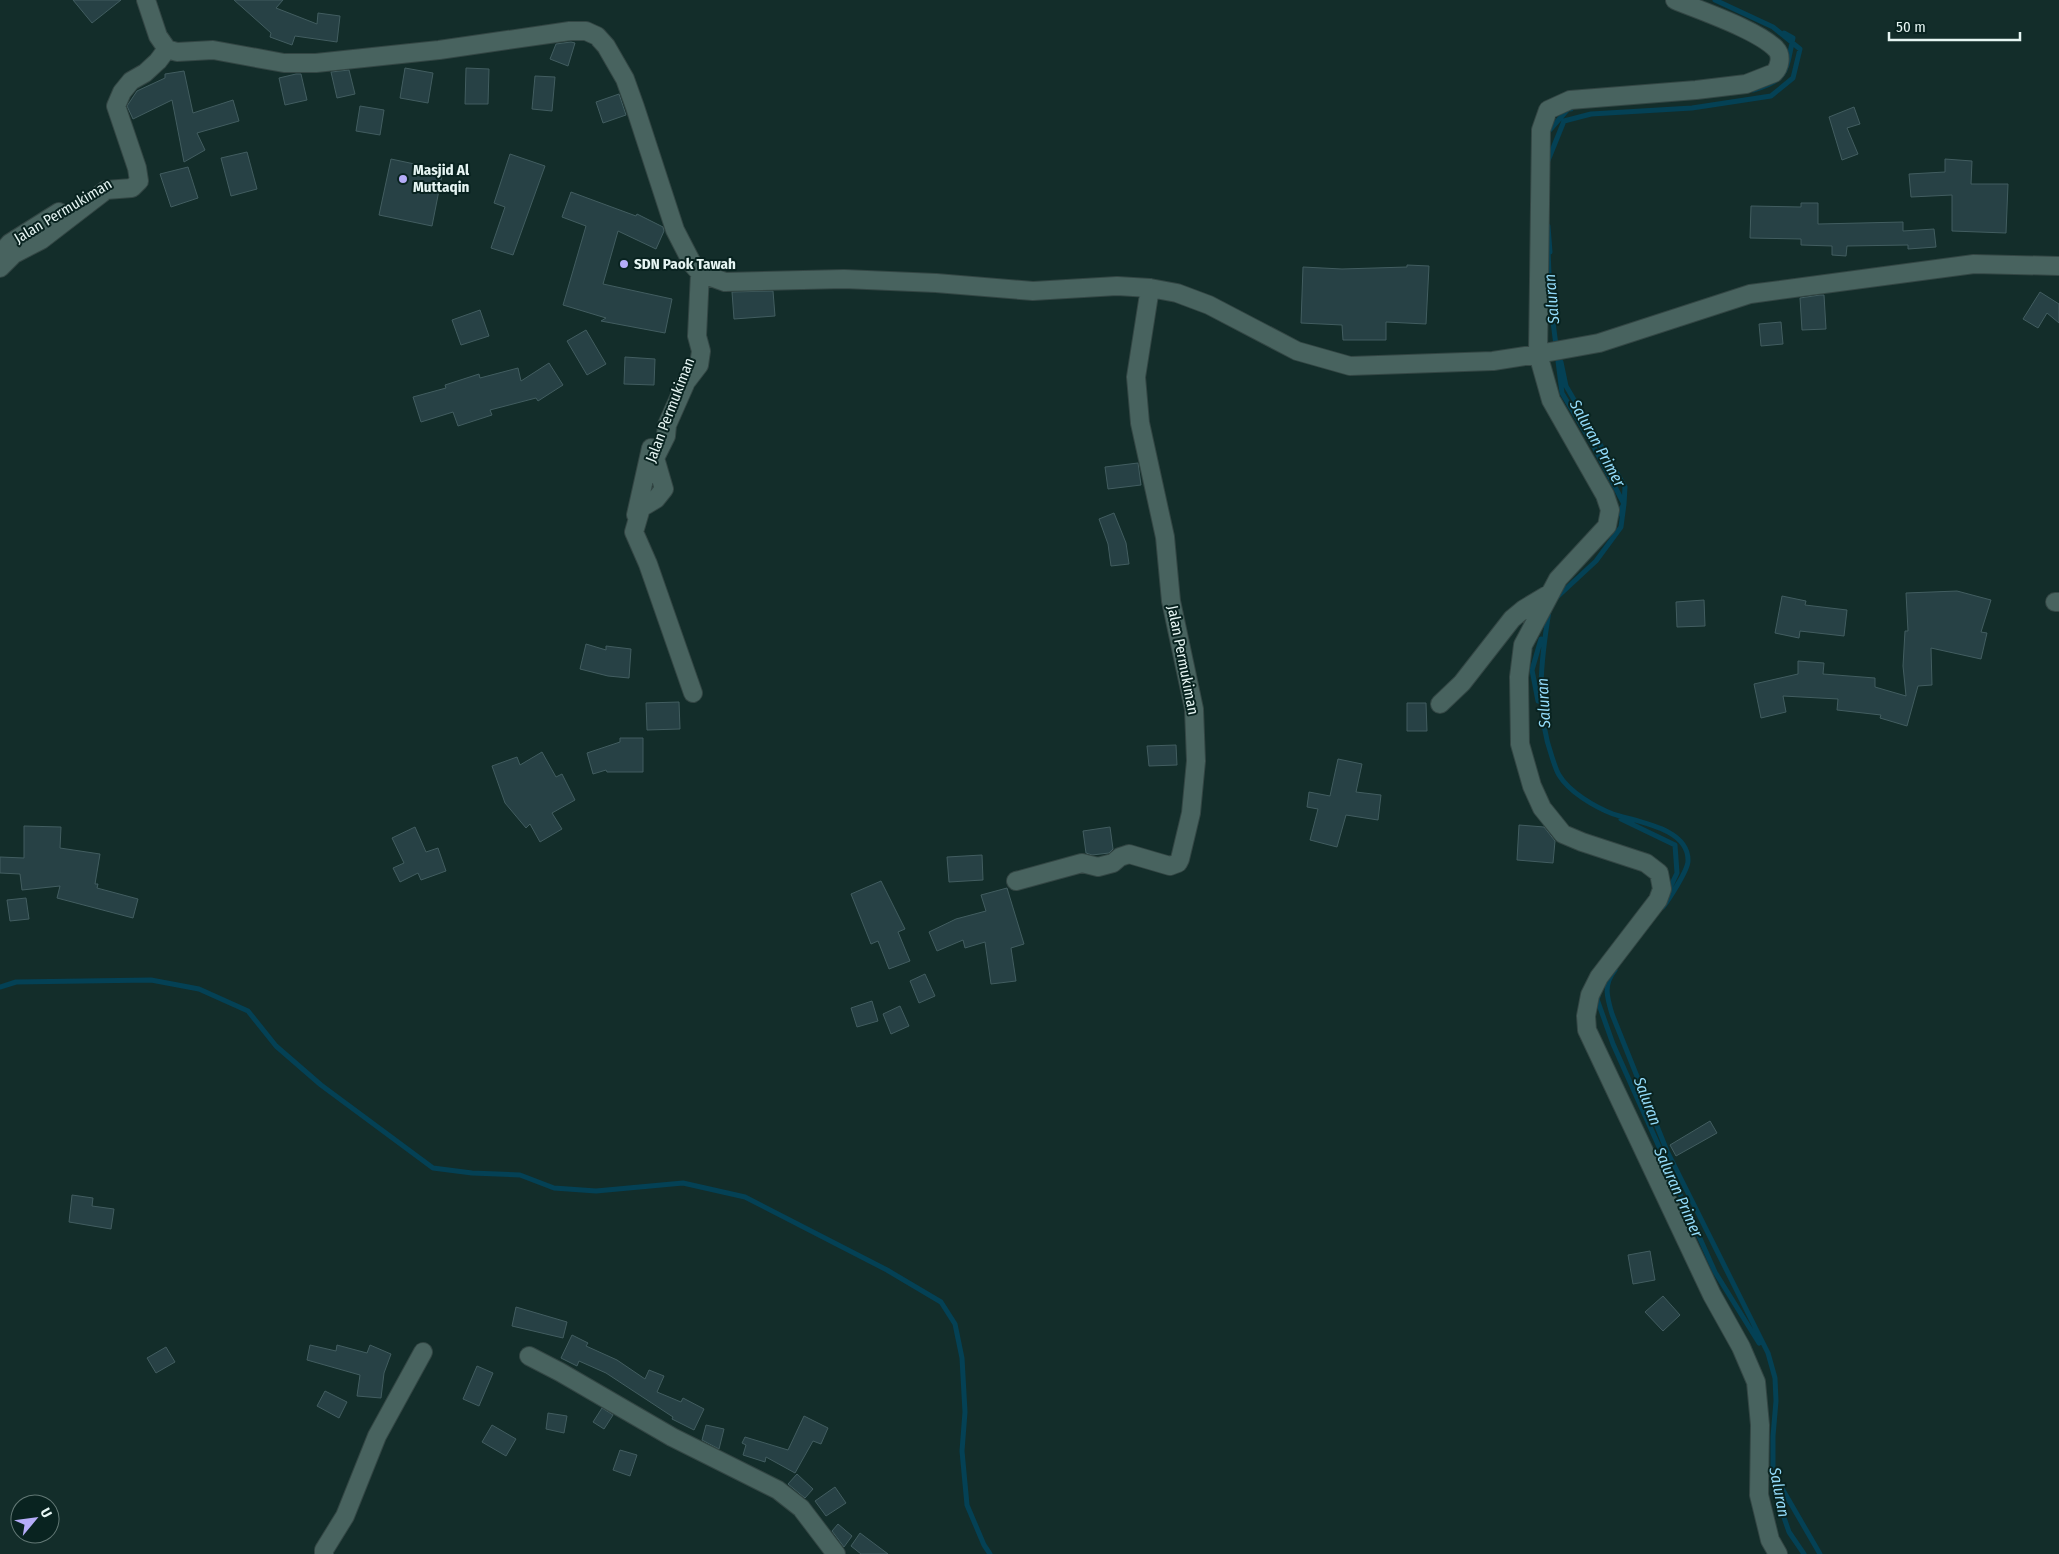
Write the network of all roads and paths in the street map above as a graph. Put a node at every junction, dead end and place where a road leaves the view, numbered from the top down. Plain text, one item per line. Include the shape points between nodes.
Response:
1 (146, 0) edge
2 (1675, 0) edge
3 (165, 47) junction
4 (0, 254) edge
5 (2059, 266) edge
6 (0, 268) edge
7 (696, 269) junction
8 (1150, 288) junction
9 (1541, 354) junction
10 (1549, 594) junction
11 (689, 693) dead end
12 (1440, 704) dead end
13 (1016, 881) dead end
14 (423, 1352) dead end
15 (529, 1356) dead end
16 (324, 1554) edge
17 (836, 1554) edge
18 (1778, 1554) edge

1 - 3 street
2 - 9 street via 1758,36 1777,49 1778,70 1746,84 1570,100 1548,110 1541,130
3 - 4 street, Jalan Permukiman via 123,80 114,93 112,106 124,145 126,174 50,217 10,243
3 - 6 street via 152,67 122,92 116,106 139,181 132,188 106,190 40,240 14,254
3 - 7 street via 177,52 213,50 284,63 316,63 586,31 597,36 606,46 625,79 675,230
5 - 9 street via 1974,264 1750,294 1599,343
7 - 8 street via 725,282 844,279 1033,290 1117,286
7 - 11 street via 699,365 686,382 655,458 664,489 656,499 641,508 634,532 648,564
8 - 9 street via 1177,293 1209,305 1298,352 1350,366 1493,361
8 - 13 street, Jalan Permukiman via 1136,378 1140,423 1165,537 1171,601 1194,709 1196,760 1191,813 1180,859 1174,866 1129,854 1098,867 1082,863
9 - 10 street via 1551,400 1605,495 1610,510 1608,526 1558,579
10 - 12 street via 1512,619 1462,683
10 - 18 street via 1523,645 1519,677 1520,744 1532,786 1542,808 1563,834 1646,863 1659,873 1662,889 1658,900 1599,977 1590,995 1587,1030 1756,1382 1760,1425 1759,1495 1770,1540
14 - 16 street via 377,1436 345,1516
15 - 17 street via 672,1437 778,1490 800,1508

